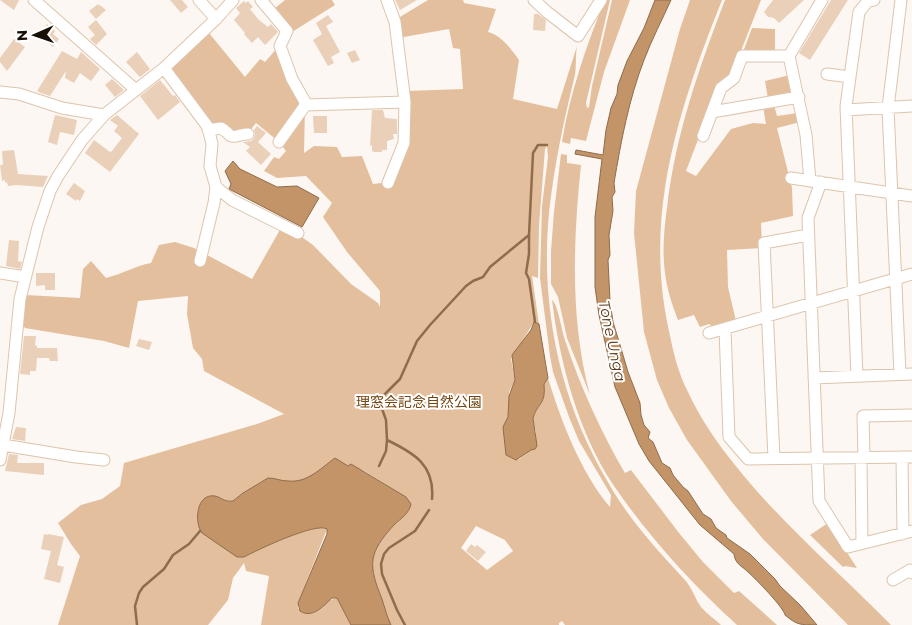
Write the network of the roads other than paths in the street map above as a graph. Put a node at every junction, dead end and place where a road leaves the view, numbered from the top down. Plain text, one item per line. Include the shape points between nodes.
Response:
1 (34, 0) edge
2 (199, 0) edge
3 (233, 0) edge
4 (261, 0) edge
5 (387, 0) edge
6 (534, 0) edge
7 (601, 0) edge
8 (822, 0) edge
9 (874, 0) edge
10 (901, 0) edge
11 (216, 19) junction
12 (788, 56) junction
13 (164, 68) junction
14 (827, 74) dead end
15 (850, 77) junction
16 (136, 90) junction
17 (0, 92) edge
18 (798, 97) junction
19 (405, 102) junction
20 (305, 105) junction
21 (912, 106) edge
22 (888, 108) junction
23 (846, 110) junction
24 (712, 112) junction
25 (104, 115) junction
26 (208, 130) junction
27 (248, 134) dead end
28 (703, 136) dead end
29 (279, 142) dead end
30 (791, 178) dead end
31 (816, 181) junction
32 (388, 183) dead end
33 (849, 186) junction
34 (216, 187) junction
35 (891, 193) junction
36 (912, 196) edge
37 (298, 233) dead end
38 (808, 235) junction
39 (200, 261) dead end
40 (0, 273) edge
41 (912, 274) edge
42 (25, 278) junction
43 (895, 279) junction
44 (854, 291) junction
45 (810, 304) junction
46 (768, 316) junction
47 (725, 329) junction
48 (709, 333) dead end
49 (906, 374) edge
50 (857, 376) junction
51 (814, 378) junction
52 (4, 413) edge
53 (912, 415) edge
54 (3, 445) junction
55 (907, 457) edge
56 (774, 458) junction
57 (817, 458) junction
58 (863, 458) junction
59 (0, 460) edge
60 (104, 460) dead end
61 (908, 533) edge
62 (862, 543) junction
63 (912, 573) edge
64 (893, 580) dead end

1 - 16 street
2 - 11 street
3 - 11 street
4 - 20 street via 287,31 280,46
5 - 19 street via 395,22
6 - 7 street via 578,36
8 - 12 street
9 - 15 street via 868,1 859,12
10 - 22 street
11 - 13 street
12 - 18 street
12 - 24 street via 742,56 734,78 722,88
13 - 16 street
13 - 26 street
14 - 15 street
15 - 23 street
16 - 25 street
17 - 25 street
18 - 24 street
18 - 31 street
19 - 20 street
19 - 32 street via 404,143
20 - 29 street
21 - 22 street
22 - 23 street
22 - 35 street
23 - 33 street
24 - 28 street
25 - 42 street via 68,160 50,191
26 - 27 street via 221,128 231,136
26 - 34 street via 212,144 210,166
30 - 31 street
31 - 33 street
31 - 38 street
33 - 35 street
33 - 44 street
34 - 37 street via 232,200
34 - 39 street
35 - 36 street
35 - 43 street
38 - 45 street
38 - 46 street via 764,243
40 - 42 street
41 - 43 street
42 - 52 street
43 - 44 street
43 - 49 street
44 - 45 street
44 - 50 street
45 - 46 street
45 - 51 street
46 - 47 street
46 - 56 street
47 - 48 street
47 - 56 street via 729,437 748,459
49 - 50 street
50 - 51 street
51 - 57 street
52 - 54 street
53 - 58 street via 863,416
54 - 59 street
54 - 60 street
55 - 58 street
55 - 61 street
56 - 57 street
57 - 58 street
57 - 62 street via 818,501 848,547
58 - 62 street
61 - 62 street
63 - 64 street via 910,570

